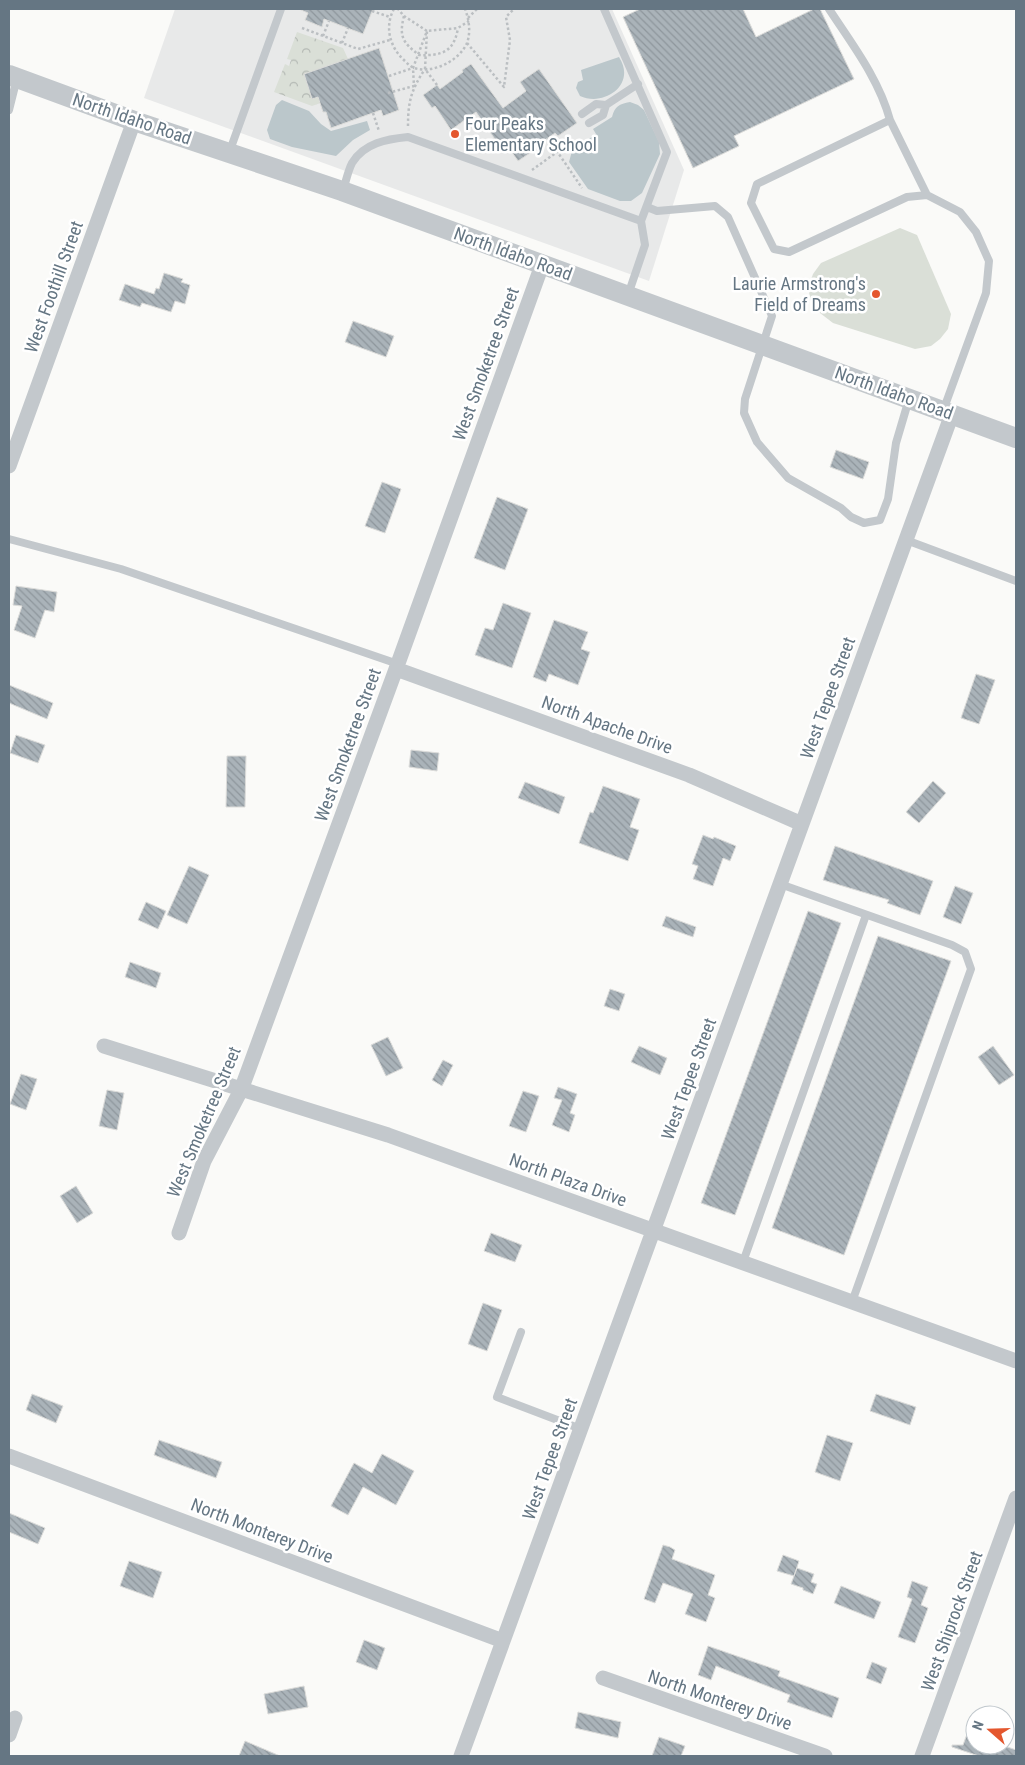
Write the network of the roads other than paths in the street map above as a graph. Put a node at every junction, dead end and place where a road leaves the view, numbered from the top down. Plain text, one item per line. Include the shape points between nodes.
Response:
1 (280, 9) edge
2 (604, 9) edge
3 (829, 9) edge
4 (13, 77) edge
5 (638, 84) junction
6 (606, 106) junction
7 (9, 110) edge
8 (582, 114) dead end
9 (890, 120) junction
10 (134, 121) junction
11 (589, 124) dead end
12 (228, 153) junction
13 (342, 191) junction
14 (927, 195) junction
15 (646, 207) junction
16 (641, 221) junction
17 (542, 265) junction
18 (628, 295) junction
19 (762, 345) junction
20 (909, 398) junction
21 (948, 412) junction
22 (1016, 438) edge
23 (9, 466) edge
24 (9, 539) edge
25 (906, 540) junction
26 (1016, 581) edge
27 (397, 666) junction
28 (802, 824) junction
29 (780, 884) junction
30 (866, 915) junction
31 (104, 1046) dead end
32 (241, 1090) junction
33 (654, 1230) junction
34 (179, 1233) dead end
35 (743, 1262) junction
36 (852, 1302) junction
37 (521, 1332) dead end
38 (1016, 1361) edge
39 (581, 1429) junction
40 (9, 1456) edge
41 (1016, 1498) edge
42 (503, 1641) junction
43 (603, 1678) dead end
44 (15, 1718) dead end
45 (9, 1735) edge
46 (461, 1756) edge
47 (824, 1756) edge
48 (922, 1756) edge

1 - 12 lane
2 - 5 lane
3 - 9 lane via 870,71
4 - 7 lane
4 - 10 street, North Idaho Road
5 - 6 lane
5 - 15 lane via 667,152
6 - 8 lane via 596,104
6 - 11 lane via 602,115
9 - 14 lane
9 - 14 lane via 757,184 751,203 774,249 789,252 907,197
10 - 12 street, North Idaho Road
10 - 23 street, West Foothill Street
12 - 13 street, North Idaho Road
13 - 16 lane via 353,163 365,150 382,140 408,136
13 - 17 street, North Idaho Road
14 - 21 lane via 960,212 976,232 989,261 986,293
15 - 16 lane
15 - 19 lane via 657,211 715,206 728,217 772,316
16 - 18 lane via 645,245
17 - 18 street, North Idaho Road
17 - 27 street, West Smoketree Street
18 - 19 street, North Idaho Road
19 - 20 street, North Idaho Road
19 - 20 lane via 744,414 757,442 788,478 864,523 880,520 888,499 896,443
20 - 21 street, North Idaho Road
21 - 22 street, North Idaho Road
21 - 25 street, West Tepee Street
24 - 27 lane via 121,569
25 - 26 lane
25 - 28 street, West Tepee Street
27 - 28 street, North Apache Drive via 689,775
27 - 32 street, West Smoketree Street
28 - 29 street, West Tepee Street
29 - 30 lane
29 - 33 street, West Tepee Street
30 - 35 lane
30 - 36 lane via 958,948 965,952 971,969
31 - 32 street, North Plaza Drive
32 - 33 street, North Plaza Drive via 388,1136
32 - 34 street, West Smoketree Street via 204,1161
33 - 35 street, North Plaza Drive
33 - 39 street, West Tepee Street
35 - 36 street, North Plaza Drive
36 - 38 street, North Plaza Drive
37 - 39 lane via 497,1397
39 - 42 street, West Tepee Street
40 - 42 street, North Monterey Drive
41 - 48 street, West Shiprock Street
42 - 46 street, West Tepee Street
43 - 47 street, North Monterey Drive
44 - 45 street

